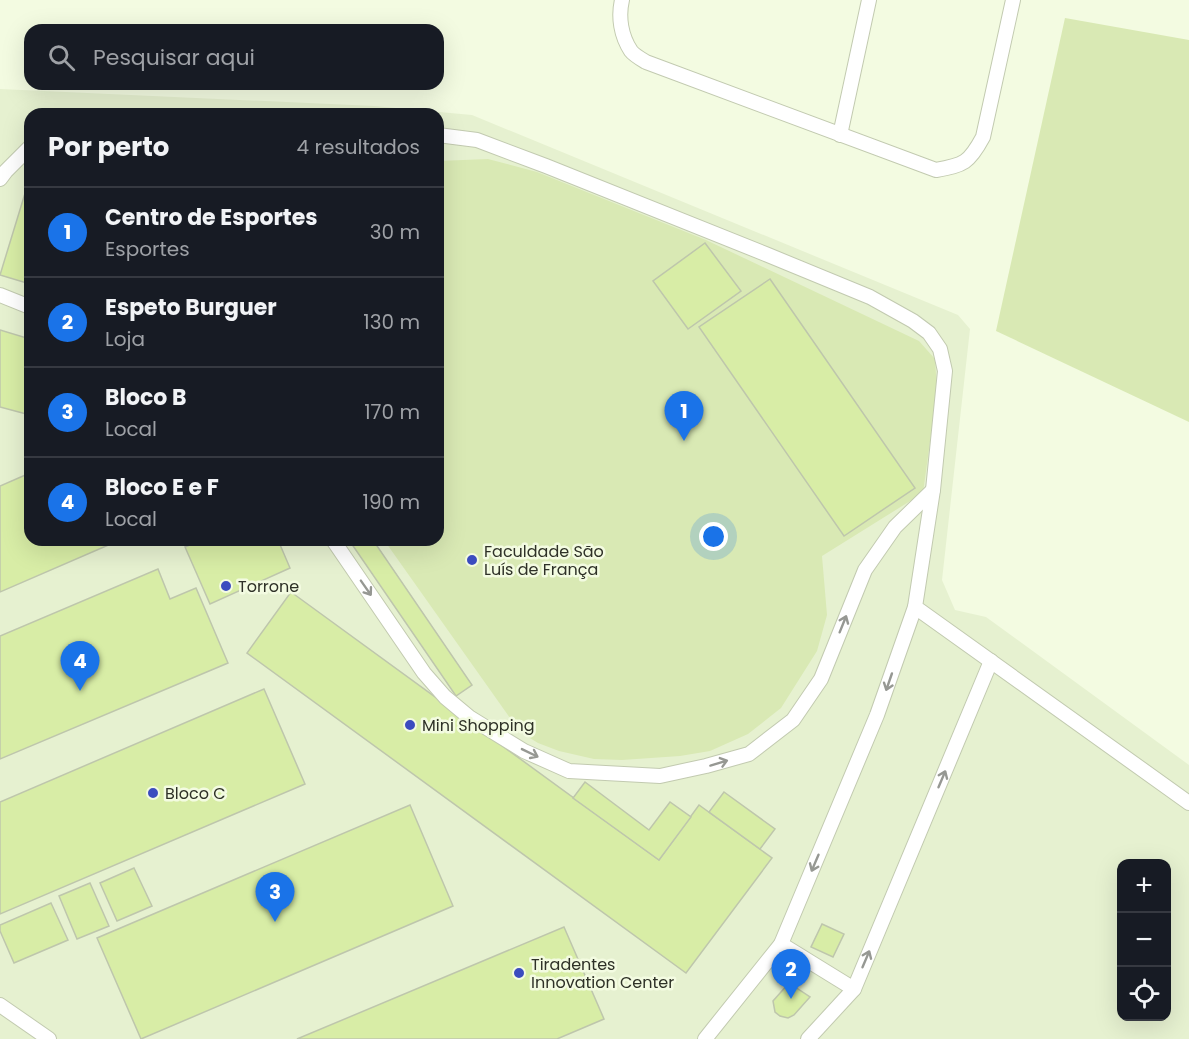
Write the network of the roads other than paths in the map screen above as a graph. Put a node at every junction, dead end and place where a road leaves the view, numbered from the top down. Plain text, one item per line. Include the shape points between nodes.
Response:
1 (622, 0) edge
2 (869, 0) edge
3 (1013, 0) edge
4 (840, 135) junction
5 (444, 136) edge
6 (24, 153) edge
7 (0, 179) edge
8 (0, 295) edge
9 (24, 305) edge
10 (933, 490) junction
11 (337, 546) edge
12 (915, 607) junction
13 (991, 661) junction
14 (1189, 804) edge
15 (781, 944) junction
16 (854, 989) junction
17 (0, 1005) edge
18 (49, 1039) edge
19 (705, 1039) edge
20 (808, 1039) edge

1 - 4 lane via 622,32 632,52 646,62
2 - 4 lane
3 - 4 lane via 983,137 973,155 958,166 936,170
5 - 10 lane via 477,140 546,166 870,297 913,321 929,333 940,349 945,371
6 - 7 lane
8 - 9 lane
11 -> 10 lane via 424,673 470,717 524,751 569,771 660,776 749,754 793,720 821,679 865,570 895,527
10 - 12 lane
12 - 13 lane
12 -> 15 lane via 877,715
13 - 14 lane
16 -> 13 lane
15 - 16 lane
15 - 19 lane
16 - 20 lane
17 - 18 lane

